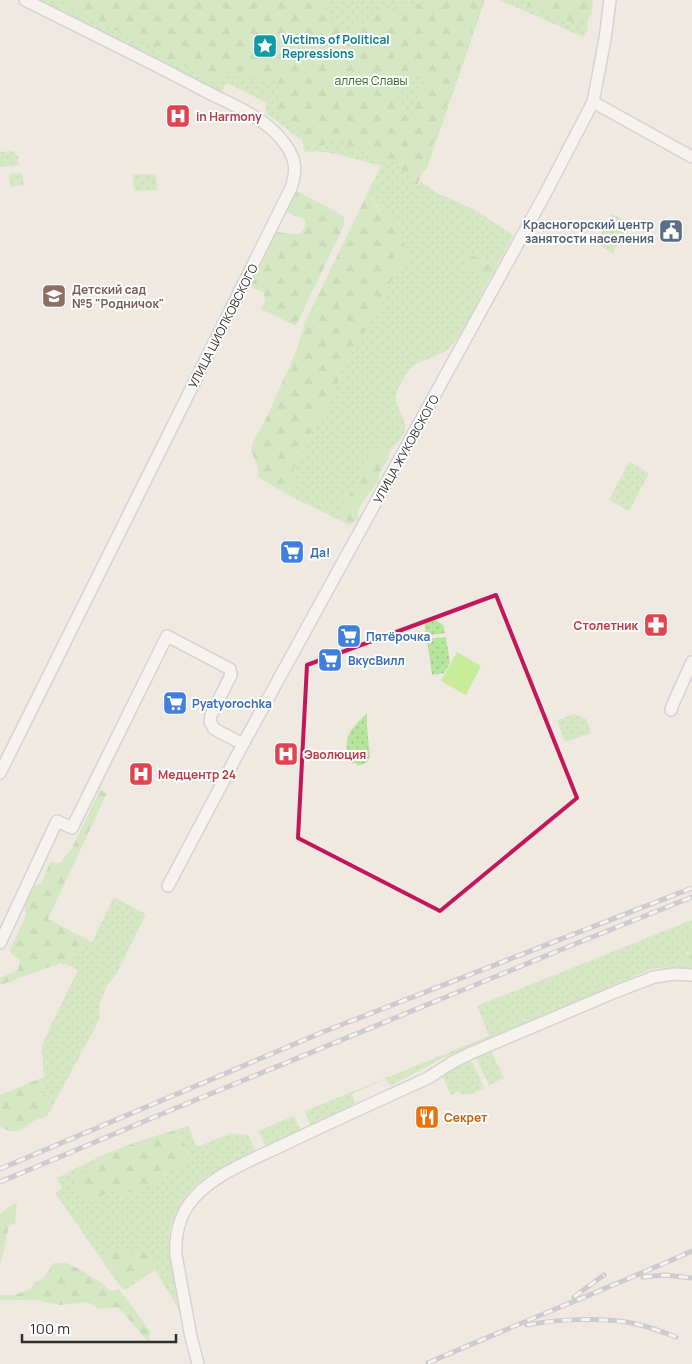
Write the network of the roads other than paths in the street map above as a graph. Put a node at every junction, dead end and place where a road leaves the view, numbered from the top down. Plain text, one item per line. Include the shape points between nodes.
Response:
1 (25, 0) edge
2 (610, 0) edge
3 (592, 102) junction
4 (692, 157) edge
5 (692, 662) edge
6 (672, 710) dead end
7 (243, 744) junction
8 (0, 773) edge
9 (168, 886) dead end
10 (0, 943) edge
11 (692, 975) edge
12 (198, 1364) edge

1 - 8 street, УЛИЦА ЦИОЛКОВСКОГО via 266,124 292,154 295,176
2 - 3 street, УЛИЦА ЖУКОВСКОГО
3 - 4 street
3 - 7 street, УЛИЦА ЖУКОВСКОГО via 544,196
5 - 6 street
7 - 9 street, УЛИЦА ЖУКОВСКОГО
7 - 10 street via 214,729 210,721 231,675 230,668 167,636 72,828 57,821
11 - 12 street via 654,977 471,1053 428,1078 217,1178 185,1210 175,1243

